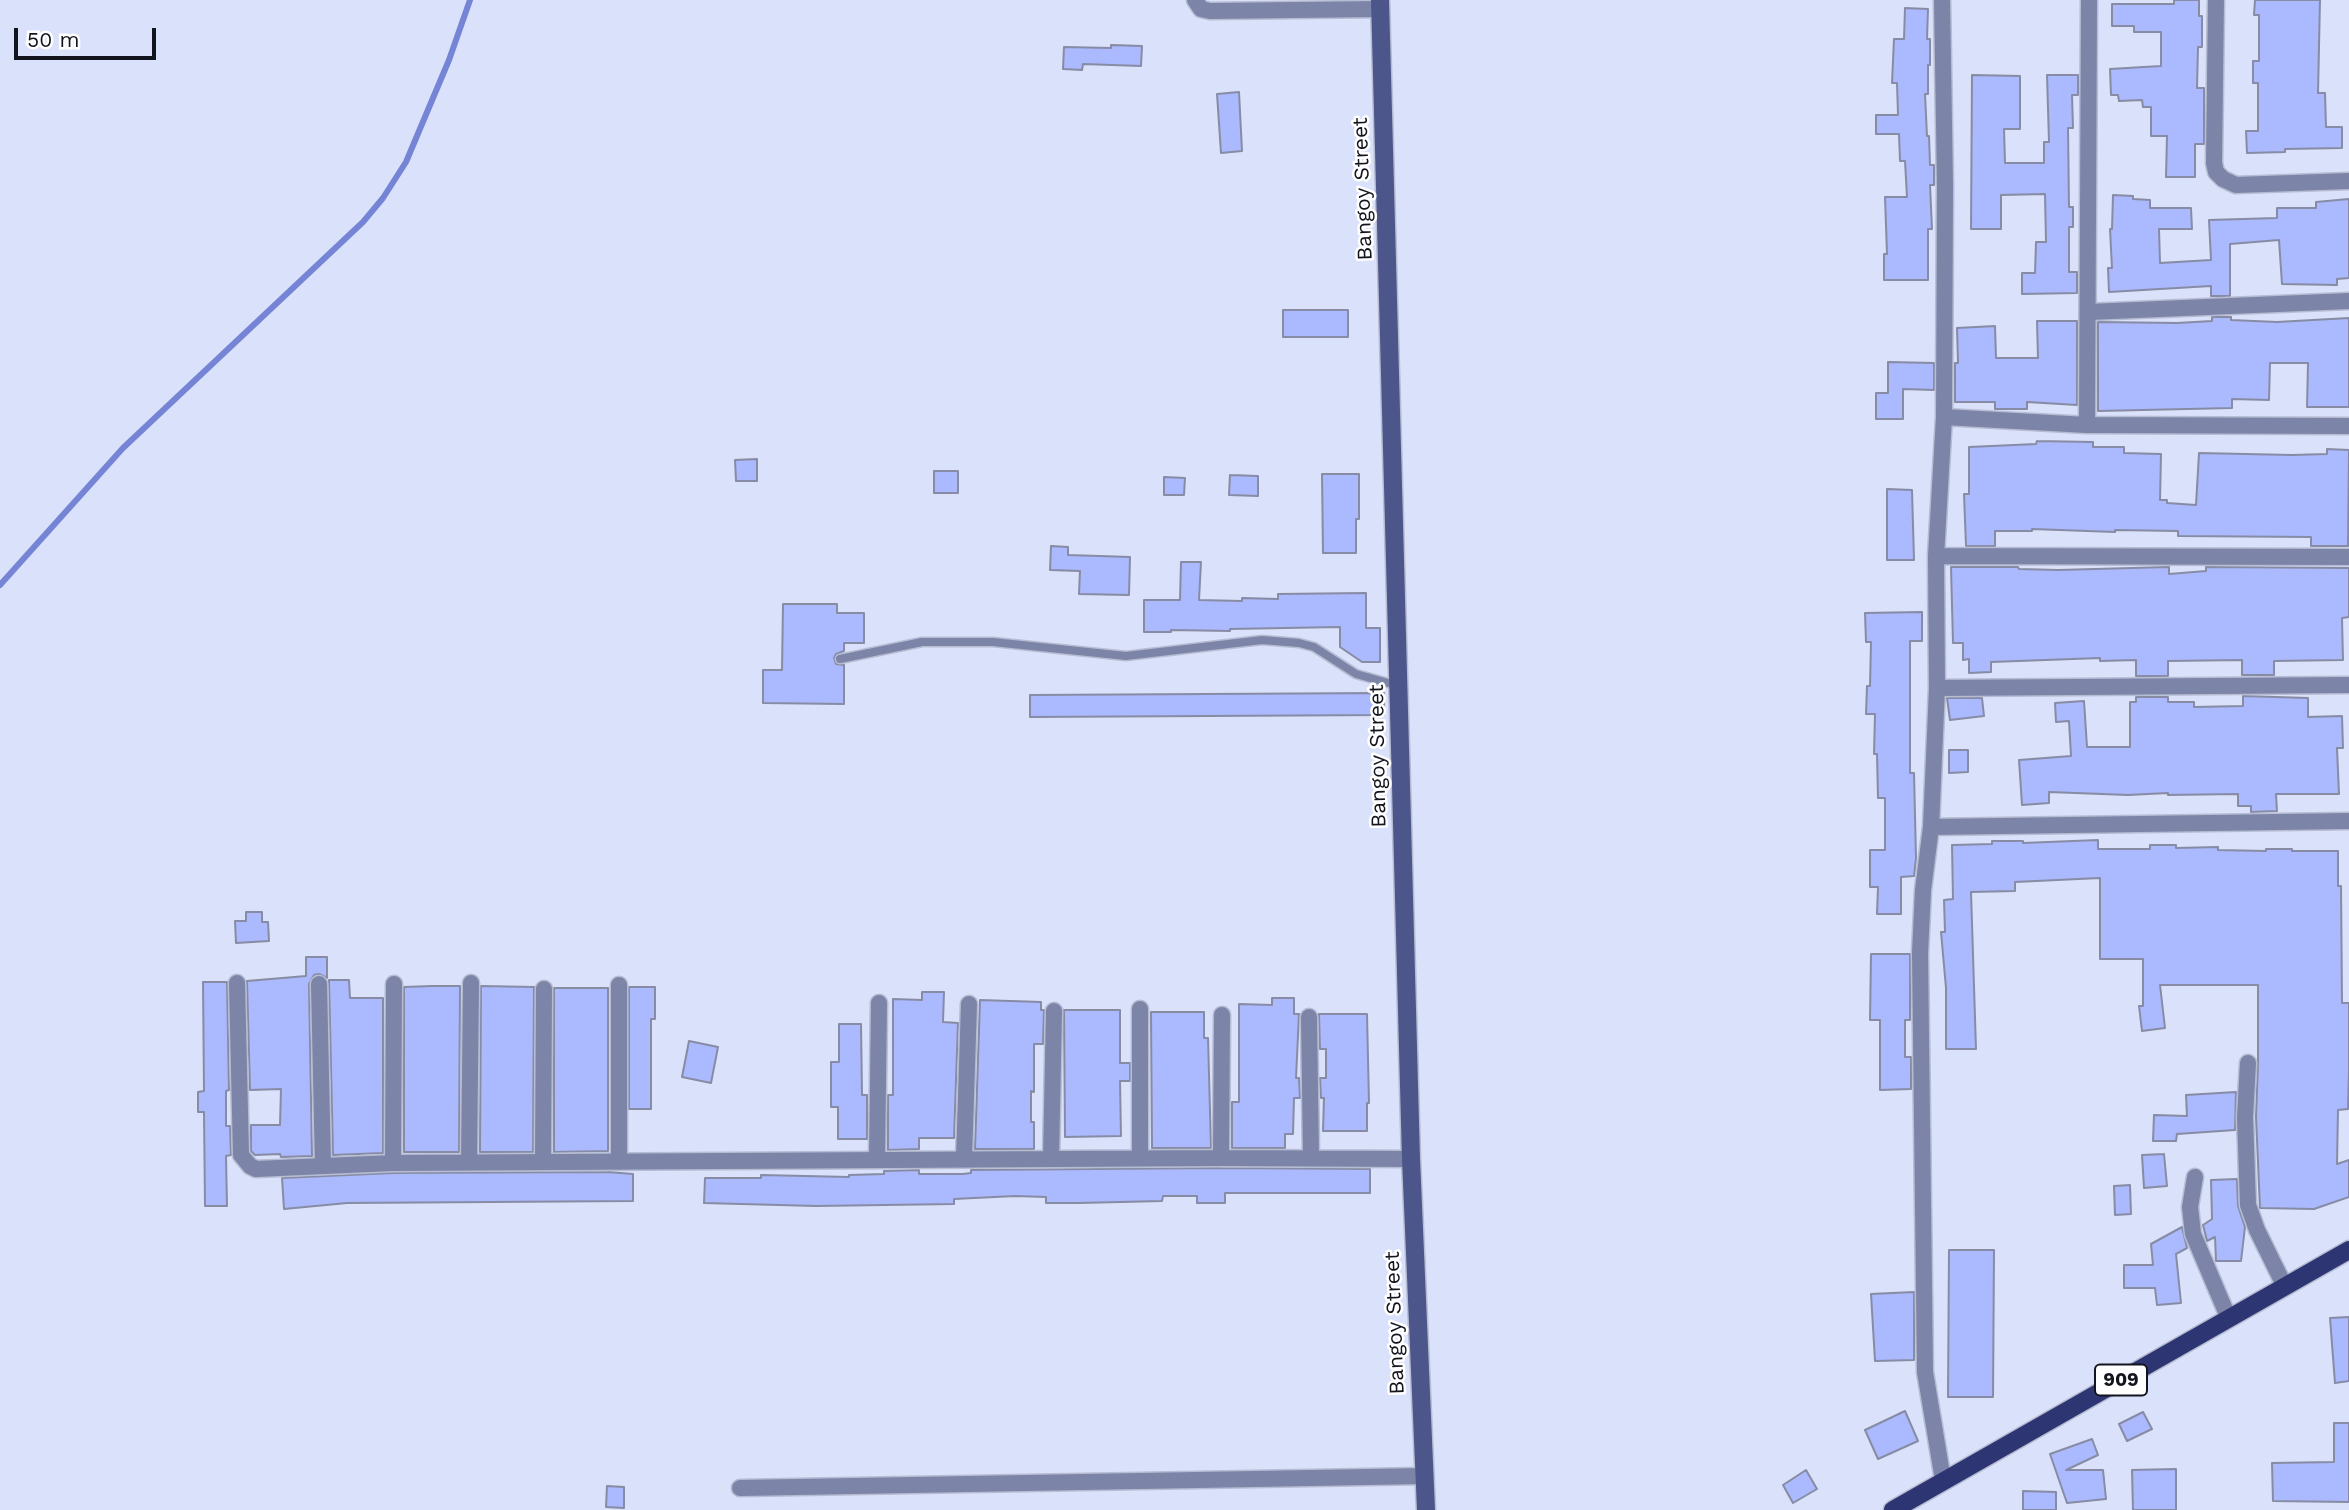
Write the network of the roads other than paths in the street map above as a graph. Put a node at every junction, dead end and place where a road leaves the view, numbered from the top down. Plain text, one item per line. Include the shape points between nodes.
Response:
1 (1195, 0) edge
2 (1941, 0) edge
3 (2089, 0) edge
4 (2216, 0) edge
5 (1380, 4) edge
6 (2349, 181) edge
7 (2349, 301) edge
8 (2089, 312) junction
9 (1944, 417) junction
10 (2087, 425) junction
11 (2349, 426) edge
12 (1936, 556) junction
13 (2349, 556) edge
14 (840, 659) dead end
15 (2349, 685) edge
16 (1399, 686) junction
17 (1937, 688) junction
18 (2349, 821) edge
19 (1931, 827) junction
20 (237, 983) dead end
21 (471, 983) dead end
22 (319, 984) dead end
23 (394, 984) dead end
24 (619, 985) dead end
25 (544, 989) dead end
26 (879, 1003) dead end
27 (969, 1004) dead end
28 (1140, 1009) dead end
29 (1054, 1011) dead end
30 (1222, 1015) dead end
31 (1309, 1017) dead end
32 (2248, 1063) dead end
33 (1311, 1157) junction
34 (1140, 1158) junction
35 (1221, 1158) junction
36 (1411, 1158) junction
37 (1051, 1159) junction
38 (877, 1160) junction
39 (964, 1160) junction
40 (542, 1162) junction
41 (619, 1162) junction
42 (393, 1163) junction
43 (469, 1163) junction
44 (323, 1166) junction
45 (2195, 1177) dead end
46 (2347, 1255) edge
47 (2285, 1287) junction
48 (2229, 1319) junction
49 (1425, 1476) junction
50 (1943, 1480) junction
51 (740, 1488) dead end
52 (1426, 1510) edge
53 (1893, 1510) edge

1 - 5 street via 1200,9 1210,11
2 - 9 street
3 - 8 street
4 - 6 street via 2216,173 2236,185
5 - 16 main road, Bangoy Street
7 - 8 street
8 - 10 street
9 - 10 street
9 - 12 street
10 - 11 street
12 - 13 street
12 - 17 street
14 - 16 lane via 922,642 993,642 1126,656 1272,640 1314,647 1356,674
15 - 17 street
16 - 36 main road, Bangoy Street
17 - 19 street
18 - 19 street
19 - 50 street via 1920,953 1923,1320 1925,1372
20 - 44 street via 241,1155 256,1169
21 - 43 street
22 - 44 street
23 - 42 street
24 - 41 street
25 - 40 street
26 - 38 street
27 - 39 street
28 - 34 street
29 - 37 street
30 - 35 street
31 - 33 street
32 - 47 street via 2248,1205
33 - 35 street
33 - 36 street
34 - 35 street
34 - 37 street
36 - 49 main road, Bangoy Street
37 - 39 street
38 - 39 street
38 - 41 street
40 - 41 street
40 - 43 street
42 - 43 street
42 - 44 street
45 - 48 street via 2190,1207 2193,1234
46 - 47 main road, 909
47 - 48 main road, 909
48 - 50 main road, 909
49 - 51 street
49 - 52 main road, Bangoy Street
50 - 53 main road, 909

